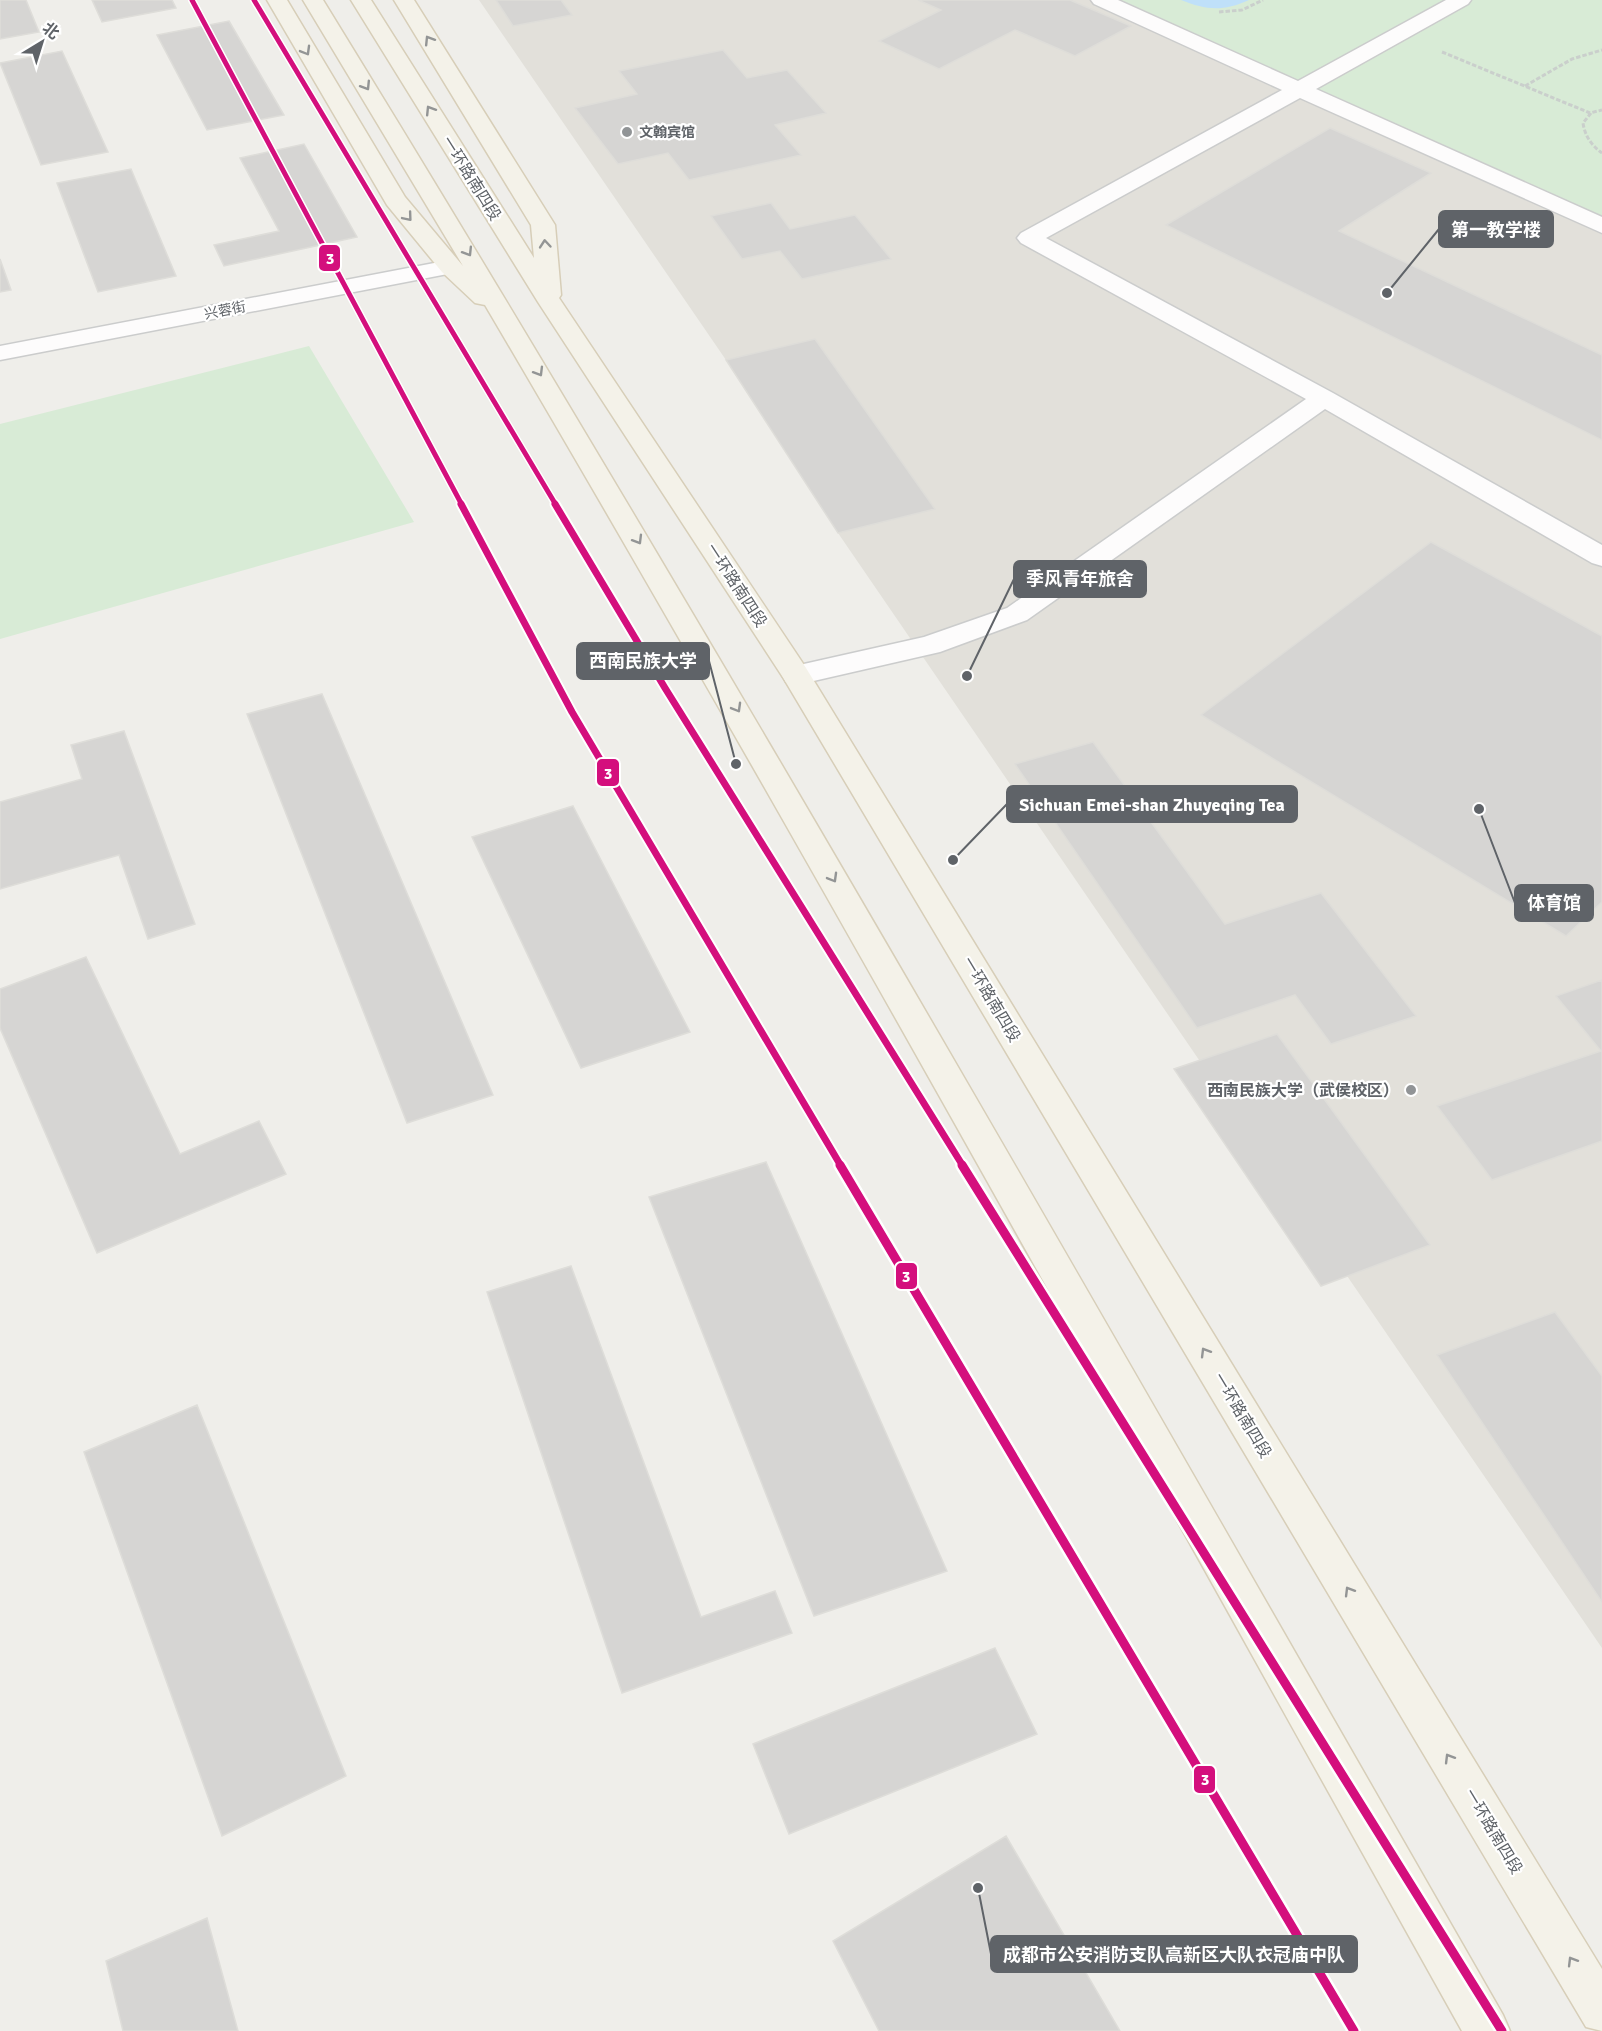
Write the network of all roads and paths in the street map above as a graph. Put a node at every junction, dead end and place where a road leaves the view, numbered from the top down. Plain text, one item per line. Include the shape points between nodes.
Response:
1 (277, 0) edge
2 (313, 0) edge
3 (361, 0) edge
4 (404, 0) edge
5 (1101, 0) edge
6 (1461, 0) edge
7 (1400, 35) junction
8 (1602, 50) edge
9 (1525, 87) junction
10 (1301, 90) junction
11 (1602, 112) edge
12 (1590, 113) junction
13 (1602, 153) edge
14 (1602, 226) edge
15 (450, 267) junction
16 (550, 302) junction
17 (509, 322) junction
18 (0, 353) edge
19 (1324, 398) junction
20 (1602, 557) edge
21 (796, 675) junction
22 (1602, 2011) edge
23 (1487, 2031) edge

1 -> 15 main road via 394,201
2 -> 17 main road
16 -> 3 main road, 一环路南四段
16 -> 4 main road via 543,225
5 - 10 street
6 - 7 street
7 - 9 path
7 - 10 street
8 - 9 path via 1572,59
9 - 12 path
10 - 14 street
10 - 19 street via 1029,238
11 - 12 path
12 - 13 path via 1583,123 1585,134
15 - 17 main road
15 - 18 street, 兴蓉街
16 - 21 main road, 一环路南四段
17 -> 23 main road via 716,672
19 - 20 street
19 - 21 street via 1017,614 930,645
22 -> 21 main road, 一环路南四段

